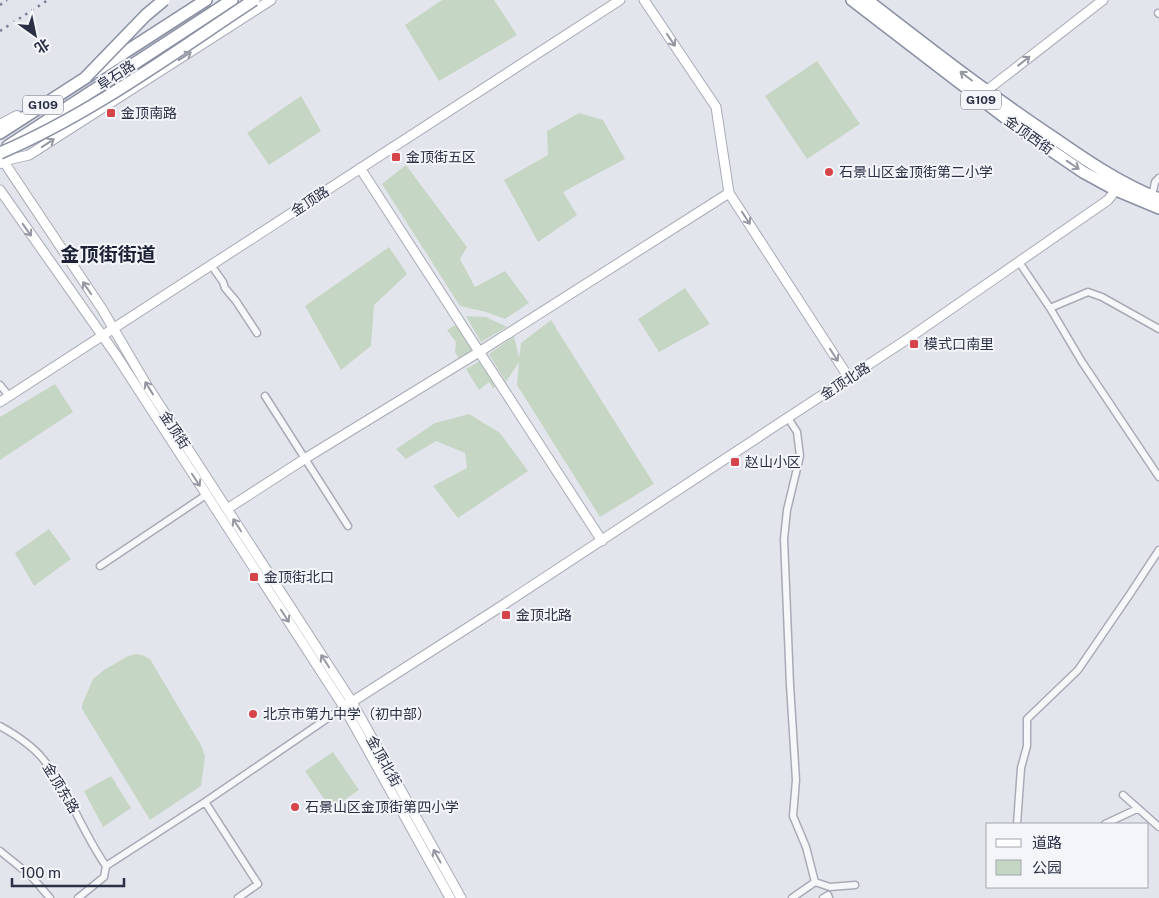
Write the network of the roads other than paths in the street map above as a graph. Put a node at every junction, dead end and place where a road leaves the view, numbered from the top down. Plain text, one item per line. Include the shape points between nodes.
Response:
1 (164, 0) edge
2 (196, 0) edge
3 (206, 0) edge
4 (232, 0) edge
5 (237, 0) edge
6 (254, 0) edge
7 (271, 0) edge
8 (620, 0) edge
9 (644, 0) edge
10 (852, 0) edge
11 (867, 0) edge
12 (1103, 0) edge
13 (207, 20) junction
14 (239, 21) junction
15 (86, 77) junction
16 (117, 78) junction
17 (986, 91) junction
18 (109, 104) junction
19 (0, 124) edge
20 (0, 133) edge
21 (1, 157) edge
22 (360, 168) junction
23 (1159, 178) edge
24 (1119, 186) junction
25 (0, 190) edge
26 (729, 193) junction
27 (1156, 198) edge
28 (1159, 208) edge
29 (1019, 262) junction
30 (211, 265) junction
31 (1050, 308) junction
32 (113, 329) junction
33 (1159, 329) edge
34 (257, 333) dead end
35 (102, 336) junction
36 (480, 352) junction
37 (849, 378) junction
38 (0, 385) edge
39 (9, 396) junction
40 (265, 396) dead end
41 (0, 402) edge
42 (788, 418) junction
43 (306, 458) junction
44 (1159, 477) edge
45 (206, 495) junction
46 (227, 509) junction
47 (348, 526) dead end
48 (602, 541) junction
49 (1159, 550) edge
50 (100, 566) dead end
51 (348, 705) junction
52 (0, 726) edge
53 (1122, 795) dead end
54 (205, 802) junction
55 (1137, 809) junction
56 (1017, 823) edge
57 (1107, 823) edge
58 (1159, 827) edge
59 (0, 851) edge
60 (106, 866) junction
61 (815, 882) junction
62 (855, 885) dead end
63 (50, 898) edge
64 (78, 898) edge
65 (238, 898) edge
66 (450, 898) edge
67 (461, 898) edge
68 (792, 898) edge
69 (823, 898) edge
70 (829, 898) edge

1 - 15 highway, bridge
2 - 19 main road
3 - 15 highway, 阜石路, bridge
4 - 21 highway, 阜石路, bridge
5 - 13 main road
6 - 21 highway, bridge via 95,104
7 - 14 street
8 - 22 street, 金顶路
9 -> 26 street via 716,107
10 -> 24 highway, 金顶西街 / G109 via 1020,129 1083,172
17 -> 11 highway, 金顶西街 / G109
17 -> 12 street
13 - 14 street
13 - 16 main road
18 -> 14 street
15 - 20 highway, 阜石路 / G109
16 - 18 street
16 - 21 main road via 20,141
17 - 24 highway, 金顶西街 / G109
21 -> 18 street via 29,155
32 -> 21 street, 金顶街
22 - 30 street, 金顶路
22 - 36 street
23 - 27 street via 1155,182
24 - 27 highway, G109
24 - 28 highway, G109
24 - 29 street, 金顶北路 via 1108,200
25 -> 35 street, 金顶街
26 - 36 street
26 -> 37 street
29 - 31 street
29 - 37 street, 金顶北路
30 - 32 street, 金顶路
30 - 34 street
31 - 33 street via 1088,292
31 - 44 street
32 - 35 street, 金顶路
46 -> 32 street, 金顶街
35 - 39 street, 金顶路
35 -> 45 street, 金顶街
36 - 43 street
36 - 48 street
37 - 42 street, 金顶北路
38 - 39 street
39 - 41 street, 金顶路
40 - 43 street
42 - 48 street, 金顶北路
42 - 61 street via 797,432 800,456 787,510 784,539 796,780 793,816 806,847
43 - 46 street
43 - 47 street
45 - 50 street
45 -> 51 street, 金顶街
51 -> 46 street, 金顶街
48 - 51 street, 金顶北路
49 - 56 street via 1078,670 1026,719 1028,746 1021,768
51 - 54 street, 金顶北路
51 - 66 street, 金顶北街
67 -> 51 street, 金顶北街
52 - 60 street, 金顶东路 via 19,736 43,758
53 - 55 street
54 - 60 street, 金顶北路
54 - 65 street via 258,884
55 - 57 street
55 - 58 street
59 - 63 street via 31,876
60 - 64 street via 104,877
61 - 62 street via 830,887
61 - 68 street
69 - 70 street

